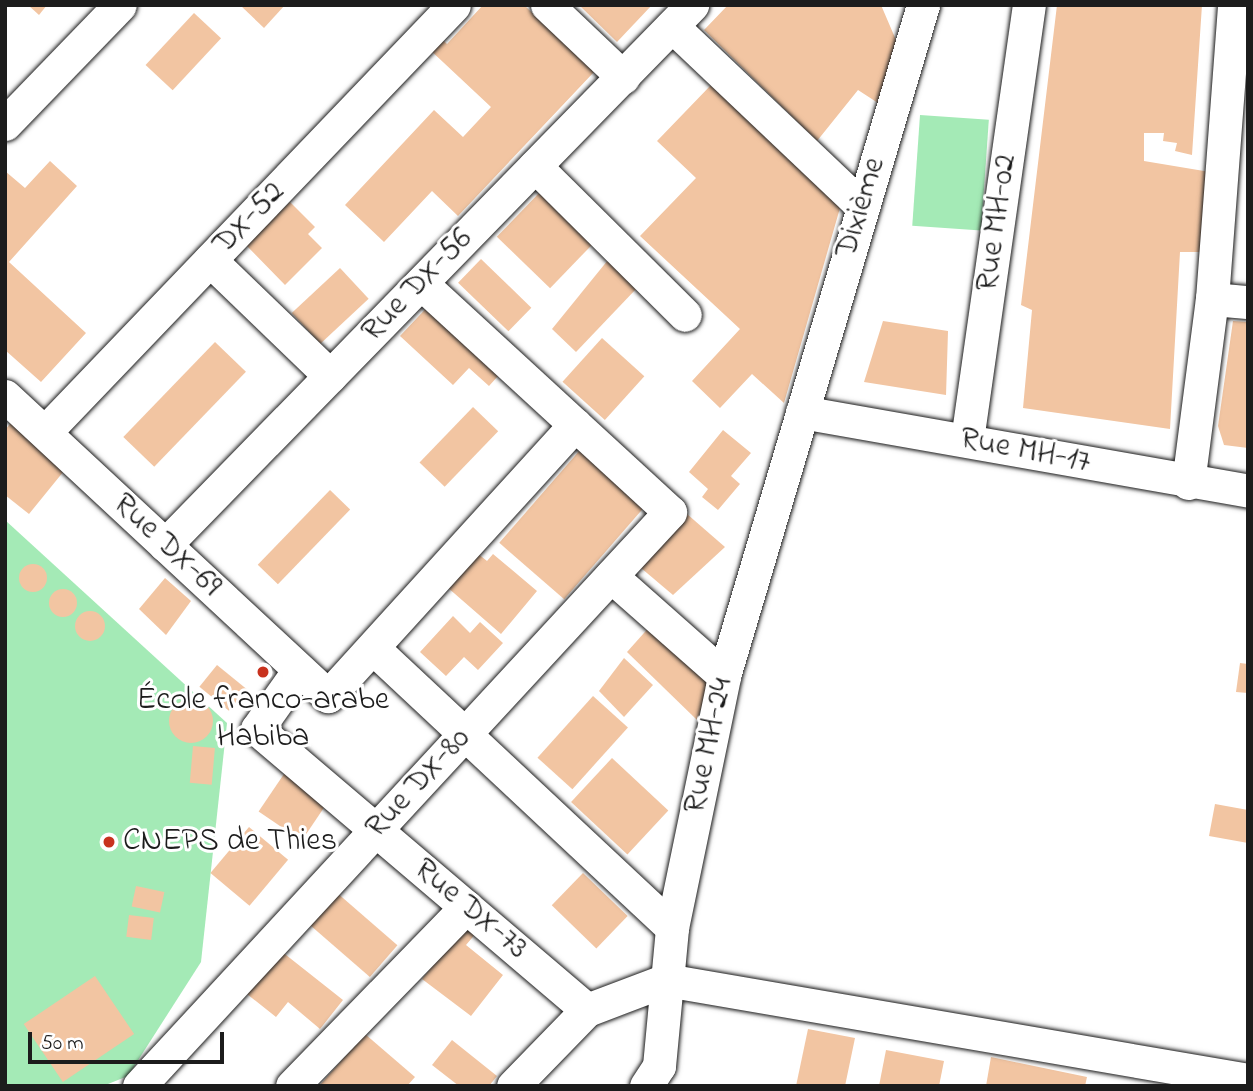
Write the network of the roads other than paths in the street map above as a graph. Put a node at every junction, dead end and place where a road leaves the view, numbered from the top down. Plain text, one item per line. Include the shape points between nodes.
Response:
1 (120, 5) edge
2 (454, 5) edge
3 (547, 5) edge
4 (1029, 5) edge
5 (1234, 5) edge
6 (920, 7) edge
7 (682, 16) edge
8 (623, 76) junction
9 (5, 124) edge
10 (535, 166) junction
11 (863, 206) junction
12 (210, 260) junction
13 (421, 283) junction
14 (1212, 299) junction
15 (1248, 302) edge
16 (685, 315) dead end
17 (330, 376) junction
18 (5, 396) edge
19 (802, 412) junction
20 (575, 425) junction
21 (45, 432) junction
22 (967, 440) junction
23 (1188, 483) junction
24 (1248, 491) edge
25 (165, 545) junction
26 (611, 576) junction
27 (374, 649) junction
28 (299, 670) junction
29 (724, 676) junction
30 (465, 734) junction
31 (376, 830) junction
32 (466, 907) junction
33 (672, 928) junction
34 (666, 980) junction
35 (587, 1010) junction
36 (1248, 1080) edge
37 (139, 1086) edge
38 (292, 1086) edge
39 (513, 1086) edge
40 (646, 1086) edge

1 - 9 street
2 - 12 street, DX-52 / DX-52
3 - 8 street
4 - 22 street, Rue MH-02
5 - 14 street
6 - 11 street, Dixième
7 - 8 street, Rue DX-56
7 - 11 street
8 - 10 street, Rue DX-56
10 - 13 street, Rue DX-56
10 - 16 street
11 - 19 street, Dixième
12 - 17 street
12 - 21 street, DX-52 / DX-52
13 - 17 street, Rue DX-56
13 - 20 street
14 - 15 street
14 - 23 street
17 - 25 street, Rue DX-56
18 - 21 street, Rue DX-69
19 - 22 street, Rue MH-17
19 - 29 street, Rue MH-24
20 - 26 street, Rue DX-80 via 670,512
20 - 27 street
21 - 25 street, Rue DX-69
22 - 23 street, Rue MH-17
23 - 24 street, Rue MH-17
25 - 28 street, Rue DX-69
26 - 29 street
26 - 30 street, Rue DX-80
27 - 28 street, Rue DX-69 via 328,696
27 - 30 street
28 - 31 street, Rue DX-73 via 257,729
29 - 33 street, Rue MH-24
30 - 31 street, Rue DX-80
30 - 33 street
31 - 32 street, Rue DX-73
31 - 37 street, Rue DX-80
32 - 35 street, Rue DX-73
32 - 38 street
33 - 34 street, Rue MH-24
34 - 35 street
34 - 36 street
34 - 40 street, Rue MH-24 via 659,1066
35 - 39 street

